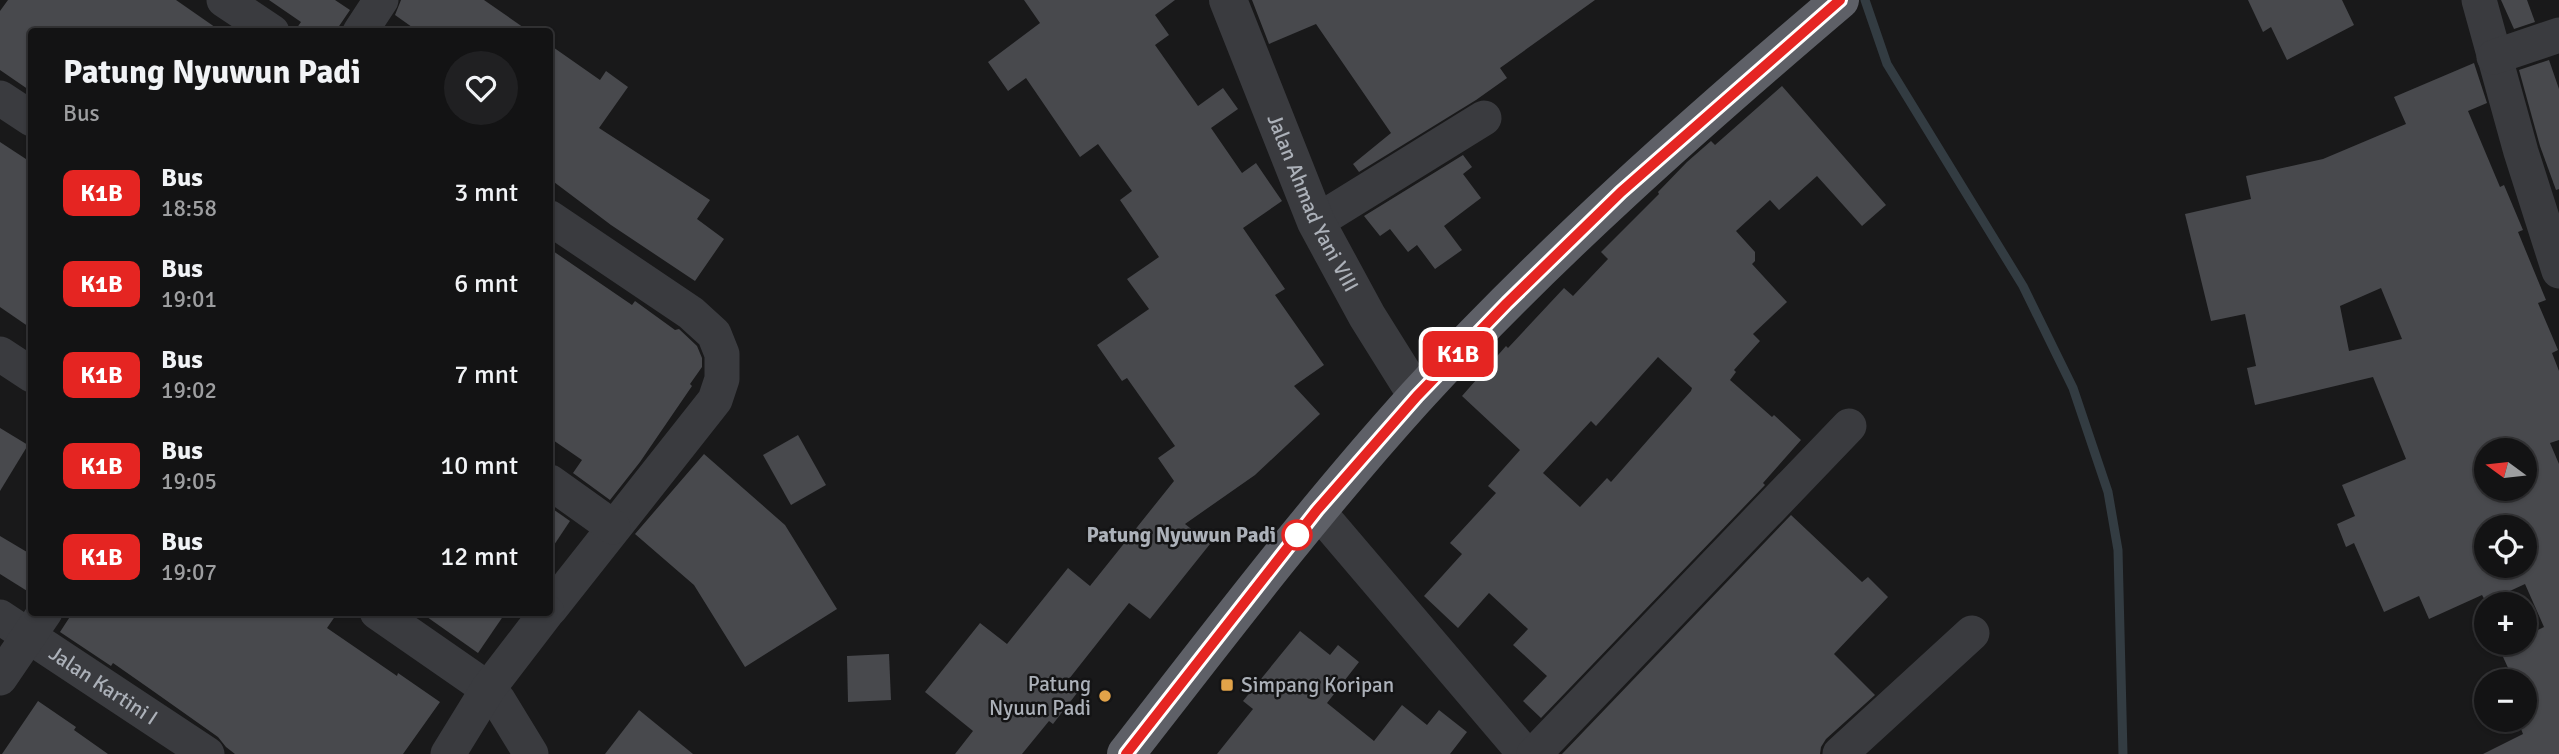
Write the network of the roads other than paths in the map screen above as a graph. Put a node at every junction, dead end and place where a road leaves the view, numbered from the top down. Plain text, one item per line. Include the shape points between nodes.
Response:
1 (224, 0) edge
2 (381, 0) edge
3 (1228, 0) edge
4 (2479, 0) edge
5 (1838, 2) edge
6 (266, 28) edge
7 (363, 28) edge
8 (2559, 35) edge
9 (2494, 57) junction
10 (0, 98) edge
11 (28, 116) edge
12 (1484, 118) dead end
13 (553, 220) edge
14 (1316, 222) junction
15 (2559, 271) edge
16 (0, 354) edge
17 (28, 372) edge
18 (1417, 396) junction
19 (1849, 426) dead end
20 (553, 484) edge
21 (1317, 510) junction
22 (613, 527) junction
23 (553, 605) edge
24 (383, 616) edge
25 (544, 616) edge
26 (0, 617) edge
27 (37, 624) edge
28 (1972, 633) dead end
29 (0, 678) edge
30 (488, 689) junction
31 (207, 754) edge
32 (448, 754) edge
33 (531, 754) edge
34 (1126, 754) edge
35 (1524, 754) edge
36 (1534, 754) edge
37 (1840, 754) edge

1 - 6 street
2 - 7 street
3 - 14 street, Jalan Ahmad Yani VIII
4 - 9 street
5 - 18 highway via 1621,192
8 - 9 street
9 - 15 street
10 - 11 street
12 - 14 street
13 - 22 street via 691,313 714,334 722,354 722,379 715,400
14 - 18 street, Jalan Ahmad Yani VIII
16 - 17 street
18 - 21 highway
19 - 36 street
20 - 22 street
21 - 34 highway
21 - 35 street
22 - 23 street
24 - 30 street
25 - 30 street
26 - 27 street, Jalan Kartini I
27 - 29 street
27 - 31 street, Jalan Kartini I
28 - 37 street
30 - 32 street
30 - 33 street

